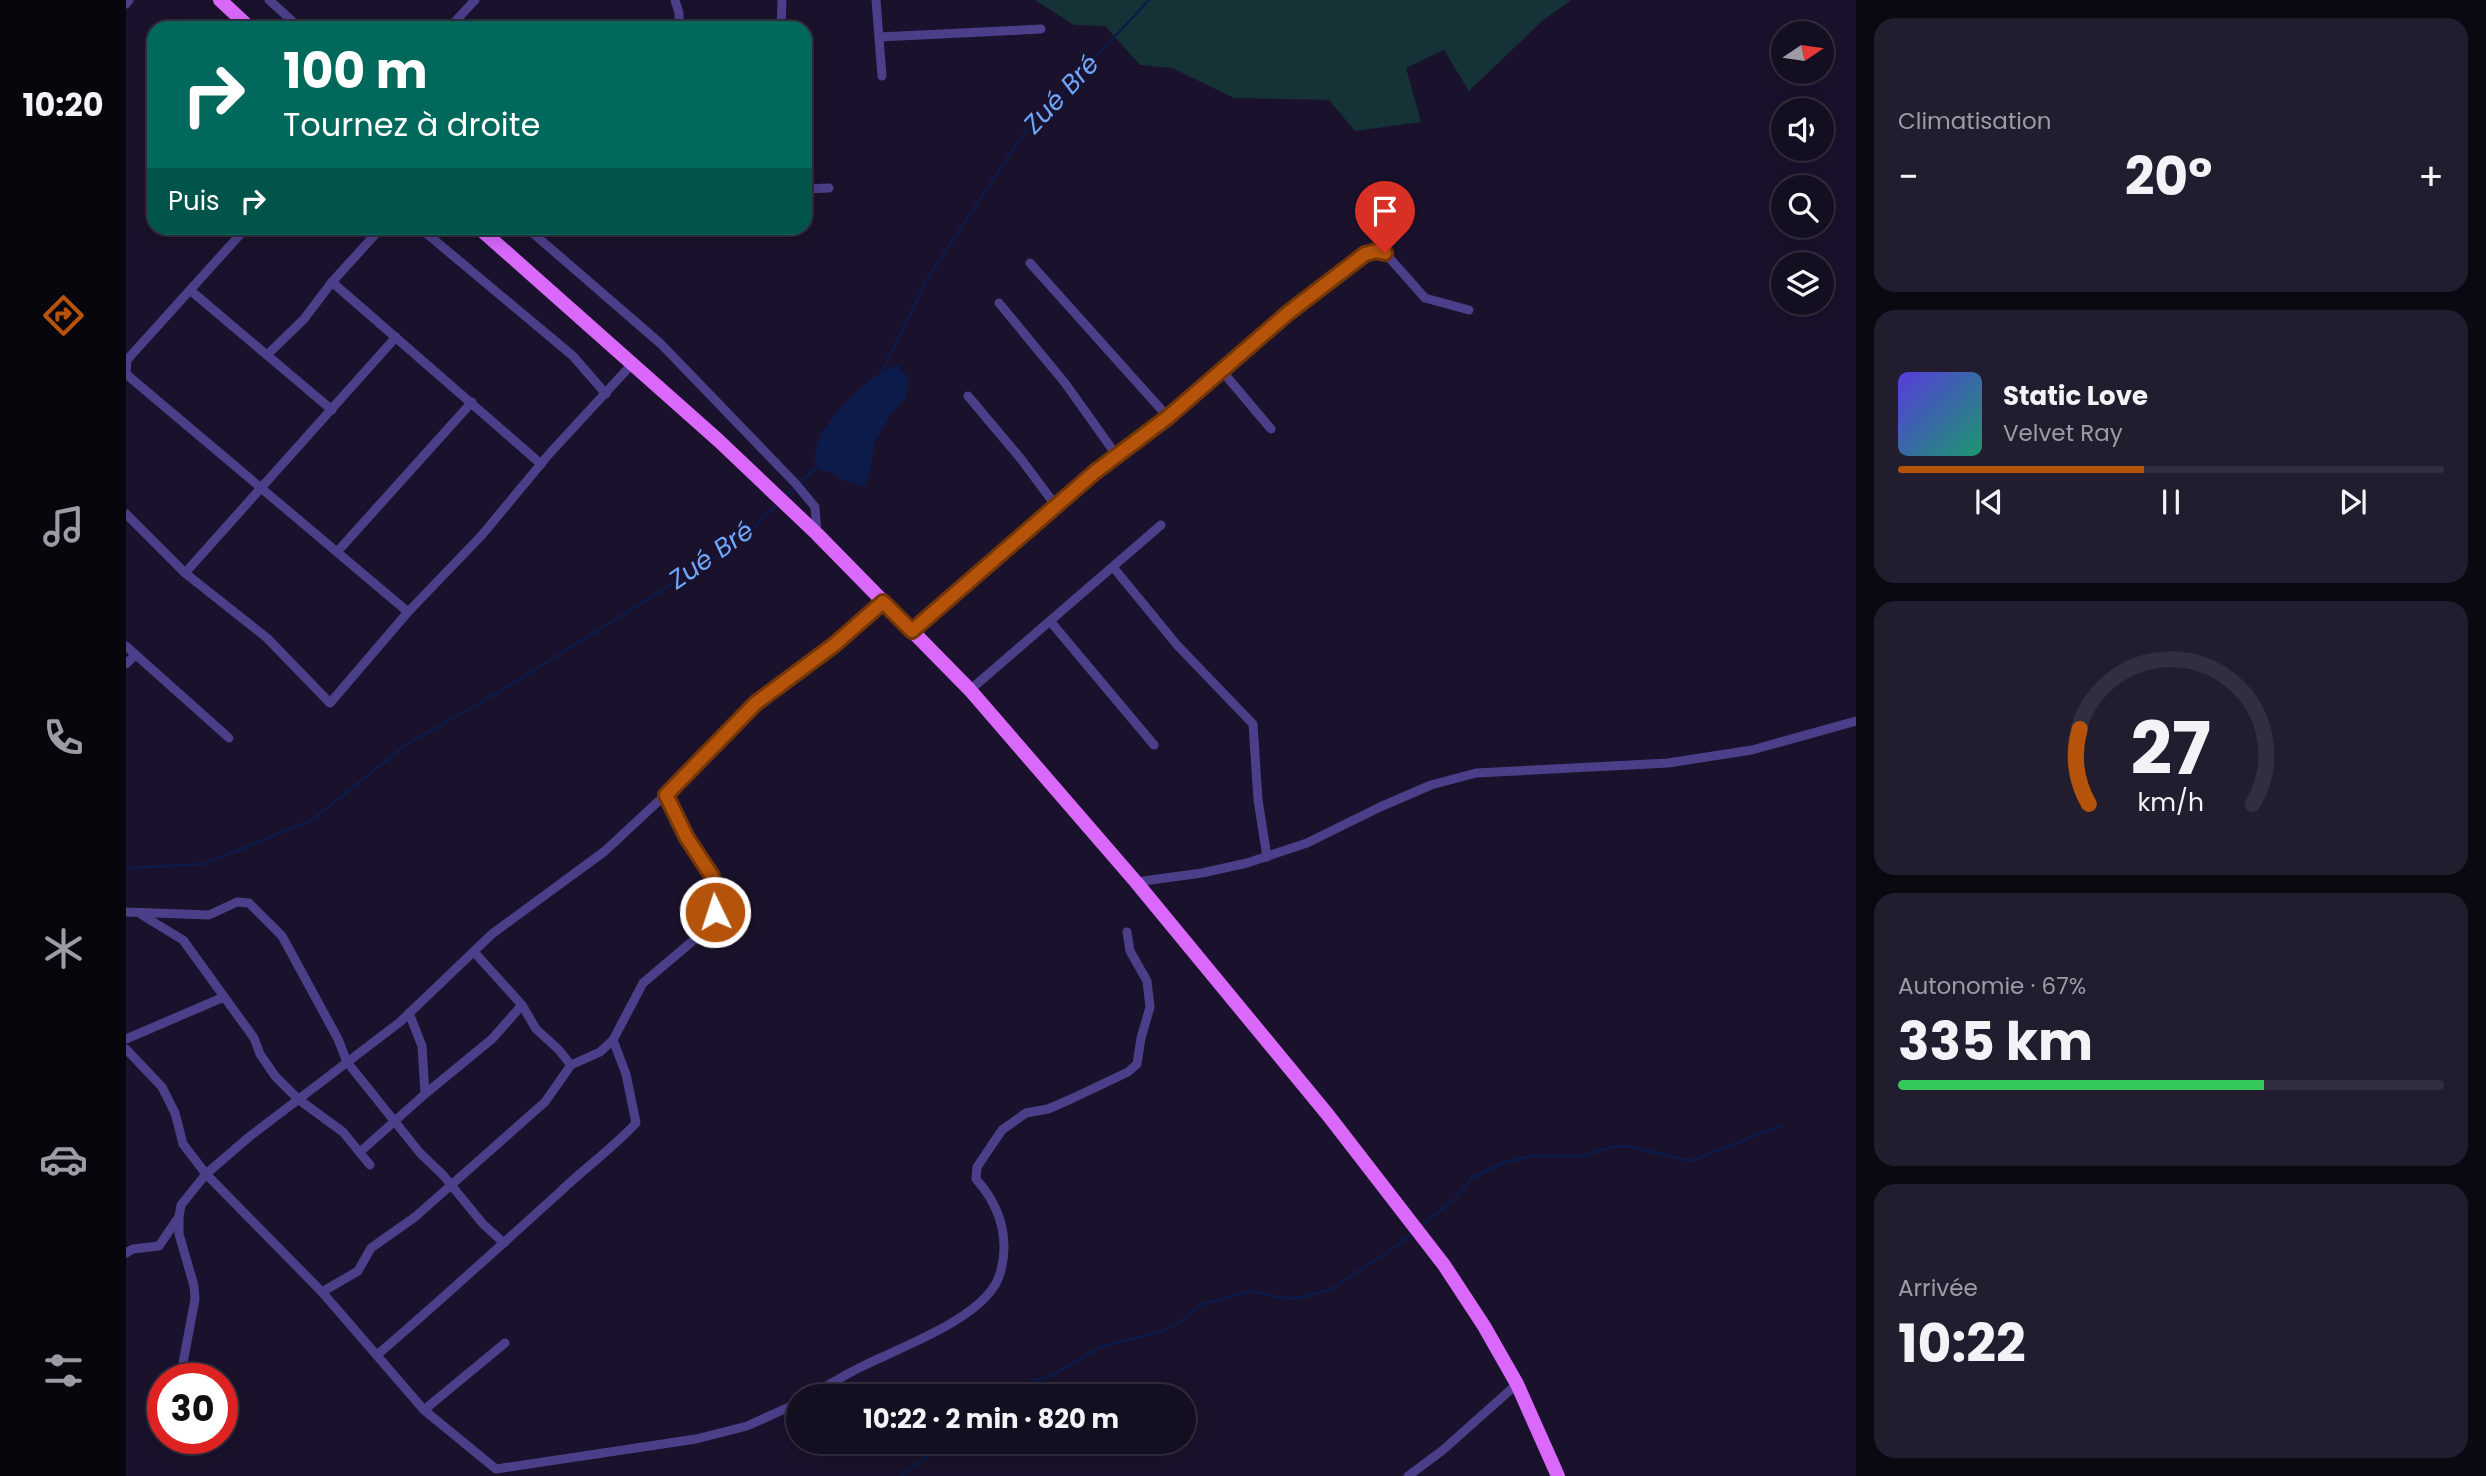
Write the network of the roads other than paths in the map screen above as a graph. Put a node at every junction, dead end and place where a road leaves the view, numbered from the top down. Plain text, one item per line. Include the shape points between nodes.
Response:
1 (220, 0) edge
2 (269, 0) edge
3 (475, 0) edge
4 (675, 0) edge
5 (782, 0) edge
6 (876, 0) edge
7 (242, 21) edge
8 (292, 21) edge
9 (456, 21) edge
10 (679, 21) edge
11 (781, 21) edge
12 (1041, 29) dead end
13 (879, 37) junction
14 (882, 76) dead end
15 (829, 188) dead end
16 (812, 189) edge
17 (240, 235) edge
18 (376, 235) edge
19 (428, 235) edge
20 (489, 235) edge
21 (535, 235) edge
22 (1030, 263) dead end
23 (332, 282) junction
24 (190, 290) junction
25 (999, 303) dead end
26 (1469, 310) dead end
27 (396, 337) junction
28 (268, 354) junction
29 (127, 360) edge
30 (633, 363) junction
31 (1222, 371) junction
32 (606, 394) junction
33 (968, 396) dead end
34 (472, 402) junction
35 (332, 410) junction
36 (1168, 417) junction
37 (1271, 429) dead end
38 (1117, 456) junction
39 (541, 464) junction
40 (261, 488) junction
41 (1056, 506) junction
42 (126, 514) edge
43 (1161, 525) dead end
44 (817, 534) junction
45 (337, 552) junction
46 (1112, 567) junction
47 (185, 573) junction
48 (883, 602) junction
49 (408, 612) junction
50 (1050, 621) junction
51 (912, 631) junction
52 (126, 646) edge
53 (135, 655) junction
54 (126, 664) edge
55 (970, 690) junction
56 (1856, 720) edge
57 (229, 738) dead end
58 (1154, 746) dead end
59 (666, 795) junction
60 (1267, 856) junction
61 (1136, 882) junction
62 (126, 912) edge
63 (137, 914) junction
64 (1127, 932) dead end
65 (475, 953) junction
66 (224, 997) junction
67 (522, 1005) junction
68 (409, 1013) junction
69 (126, 1039) edge
70 (613, 1040) junction
71 (126, 1049) edge
72 (347, 1062) junction
73 (571, 1065) junction
74 (425, 1094) junction
75 (298, 1099) junction
76 (395, 1122) junction
77 (360, 1152) junction
78 (370, 1165) dead end
79 (206, 1174) junction
80 (450, 1185) junction
81 (179, 1217) junction
82 (504, 1243) junction
83 (126, 1254) edge
84 (322, 1292) junction
85 (505, 1343) dead end
86 (377, 1355) junction
87 (183, 1363) edge
88 (830, 1384) edge
89 (1517, 1384) junction
90 (786, 1408) edge
91 (424, 1410) junction
92 (1408, 1476) edge
93 (1558, 1476) edge

1 - 7 main road
2 - 8 street
3 - 9 street
4 - 10 street
5 - 11 street
6 - 13 street
12 - 13 street
13 - 14 street
15 - 16 street
17 - 24 street
18 - 23 street
19 - 32 street via 573,356
20 - 30 main road
21 - 44 street via 661,344 796,484 815,507
22 - 36 street
23 - 27 street
23 - 28 street via 303,320
24 - 28 street
24 - 29 street
25 - 38 street
26 - 31 street via 1425,298 1385,253 1376,251 1365,254 1288,313
27 - 34 street
27 - 35 street
28 - 35 street
29 - 40 street via 126,374
30 - 32 street
30 - 44 main road
31 - 36 street
31 - 37 street
32 - 39 street
33 - 41 street
34 - 39 street
34 - 45 street
35 - 40 street
36 - 38 street
38 - 41 street
39 - 49 street via 482,535
40 - 45 street
40 - 47 street
41 - 51 street
42 - 47 street
43 - 46 street
44 - 48 main road
45 - 49 street
46 - 50 street
46 - 60 street via 1177,645 1253,724
47 - 49 street via 267,638 330,703
48 - 51 main road
48 - 59 street via 756,703
50 - 55 street
50 - 58 street
51 - 55 main road
52 - 53 street
53 - 54 street
53 - 57 street
55 - 61 main road
56 - 60 street via 1752,750 1668,763 1476,773 1432,785 1307,843
59 - 65 street via 605,850 492,934
59 - 70 street via 712,876 715,912 695,939 643,983
60 - 61 street via 1202,873
61 - 89 main road via 1328,1115 1444,1265
62 - 63 street
63 - 66 street via 183,940
63 - 72 street via 209,915 237,902 249,903 282,936
64 - 88 street via 1130,951 1147,981 1150,1007 1137,1064 1048,1109 1026,1113 1002,1130 977,1167 976,1179 997,1210 1004,1234 1004,1261 994,1288 938,1331
65 - 67 street
65 - 68 street
66 - 69 street
66 - 75 street via 275,1076
67 - 73 street via 536,1029
67 - 74 street via 492,1039
68 - 72 street
68 - 74 street via 422,1046
70 - 73 street via 600,1052
70 - 82 street via 636,1123
71 - 79 street via 162,1087 184,1144
72 - 75 street
72 - 76 street
73 - 80 street via 545,1102
74 - 76 street
75 - 77 street via 343,1132
75 - 79 street
76 - 77 street
76 - 80 street
77 - 78 street
79 - 81 street via 181,1205
79 - 84 street
80 - 82 street
80 - 84 street via 371,1248 358,1271
81 - 83 street via 159,1246
81 - 87 street via 195,1299
82 - 86 street
84 - 86 street
85 - 91 street
86 - 91 street
89 - 92 street
89 - 93 main road
90 - 91 street via 747,1426 696,1438 496,1469

